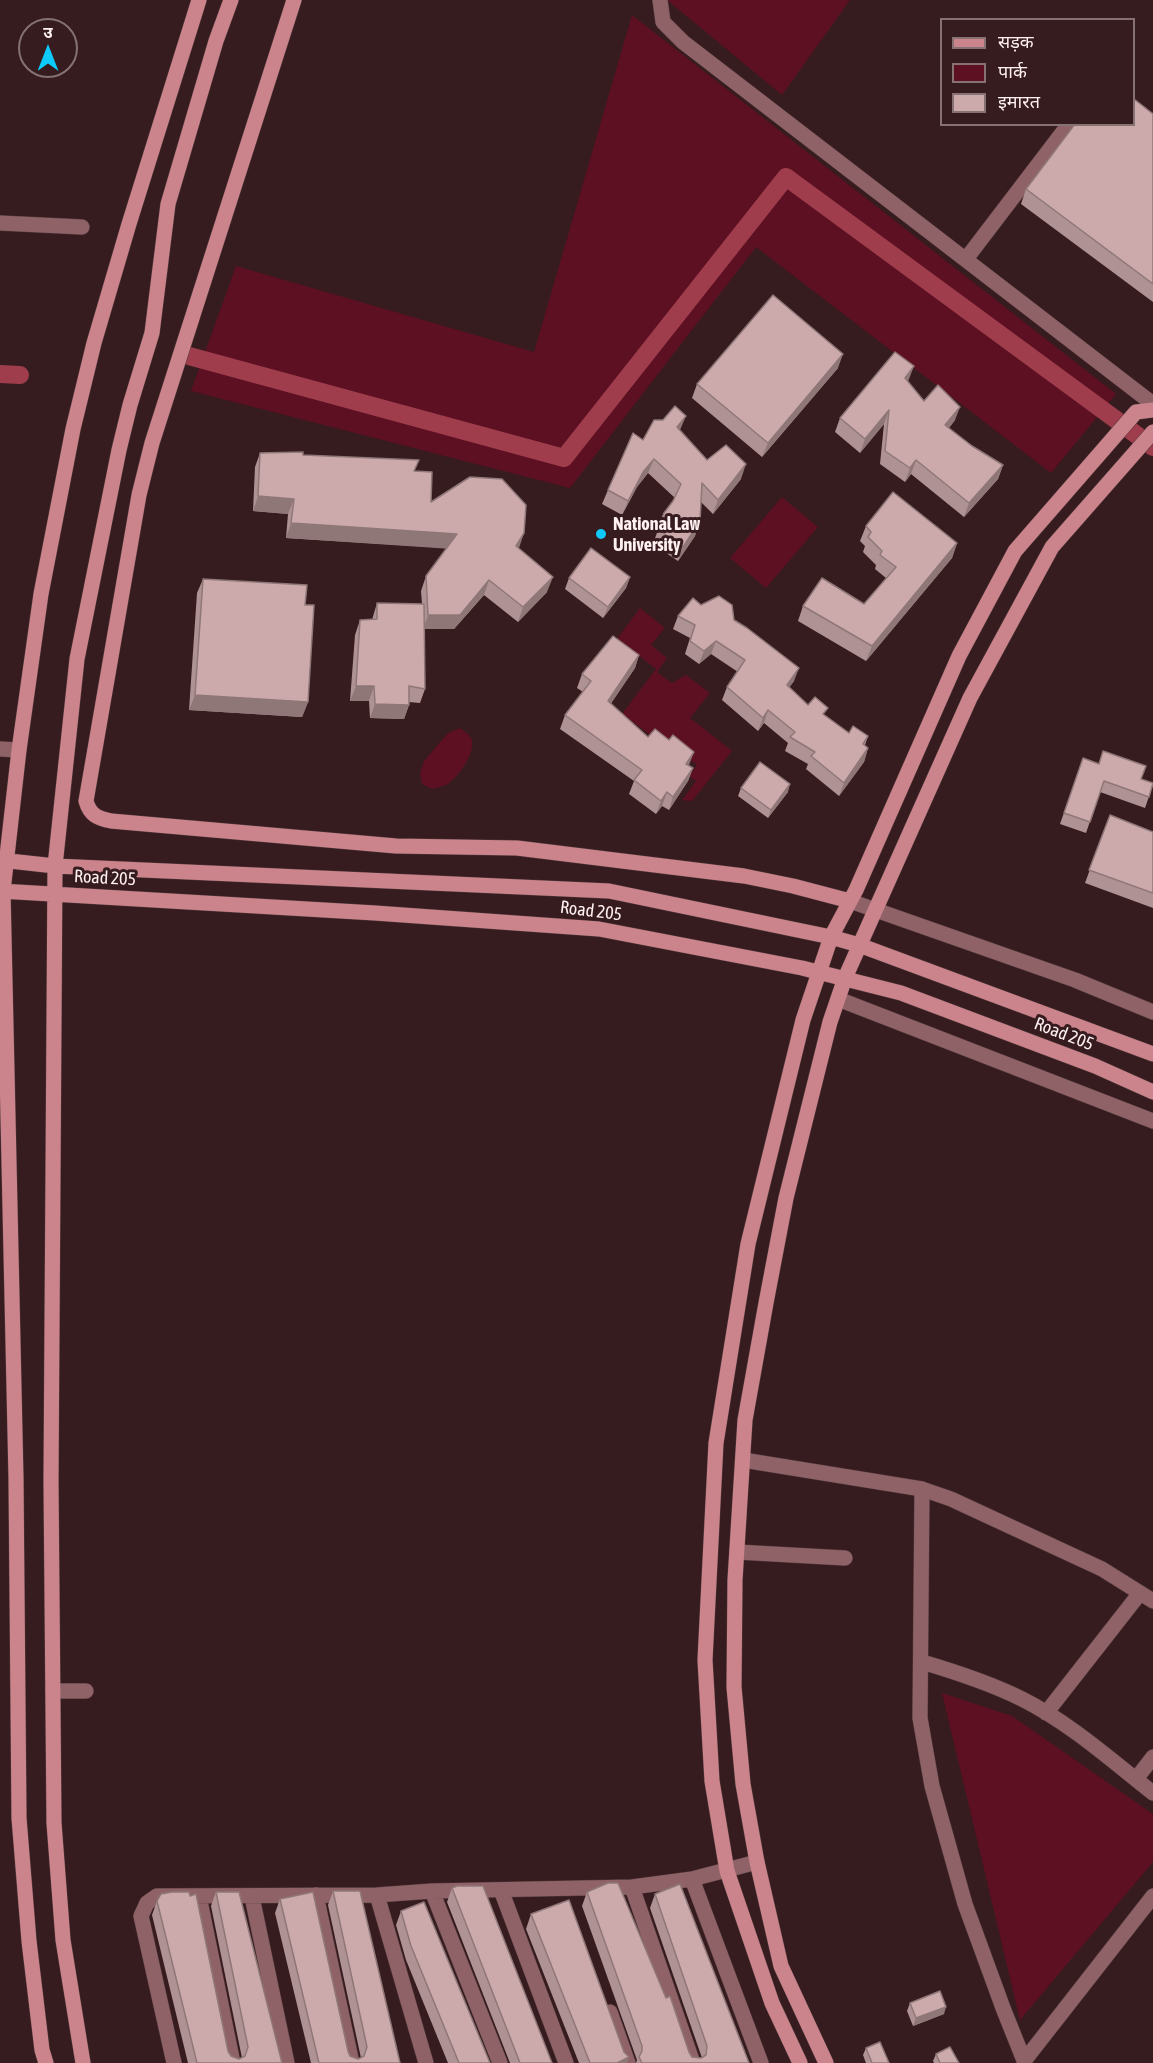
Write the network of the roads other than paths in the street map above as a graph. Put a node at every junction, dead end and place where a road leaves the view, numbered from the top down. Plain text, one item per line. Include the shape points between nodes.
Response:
1 (199, 0) edge
2 (231, 0) edge
3 (294, 0) edge
4 (660, 0) edge
5 (1067, 126) edge
6 (0, 223) edge
7 (82, 227) dead end
8 (966, 259) junction
9 (1153, 404) edge
10 (1153, 410) edge
11 (1153, 432) edge
12 (0, 749) edge
13 (19, 750) junction
14 (3, 860) edge
15 (55, 866) junction
16 (1, 891) edge
17 (55, 895) junction
18 (850, 901) junction
19 (877, 909) junction
20 (831, 937) junction
21 (860, 945) junction
22 (820, 972) junction
23 (845, 978) junction
24 (838, 999) junction
25 (1153, 1012) edge
26 (1153, 1054) edge
27 (1153, 1092) edge
28 (1153, 1121) edge
29 (743, 1460) junction
30 (922, 1489) junction
31 (737, 1552) junction
32 (845, 1558) dead end
33 (1147, 1597) edge
34 (922, 1662) junction
35 (53, 1691) junction
36 (86, 1691) dead end
37 (1046, 1713) junction
38 (1153, 1756) edge
39 (1136, 1779) junction
40 (1153, 1793) edge
41 (757, 1862) junction
42 (727, 1871) junction
43 (692, 1879) junction
44 (632, 1887) junction
45 (432, 1890) junction
46 (501, 1890) junction
47 (316, 1895) junction
48 (377, 1895) junction
49 (199, 1896) junction
50 (1153, 1896) edge
51 (252, 1897) junction
52 (604, 1998) edge
53 (1025, 2062) edge
54 (46, 2063) edge
55 (83, 2063) edge
56 (174, 2063) edge
57 (233, 2063) edge
58 (287, 2063) edge
59 (352, 2063) edge
60 (426, 2063) edge
61 (500, 2063) edge
62 (566, 2063) edge
63 (628, 2063) edge
64 (693, 2063) edge
65 (761, 2063) edge
66 (800, 2063) edge
67 (826, 2063) edge

1 - 13 main road via 94,343 73,429 41,594
2 - 15 main road via 168,204 152,333 123,436 77,659
3 - 18 main road via 139,495 86,801 89,810 97,818 111,821 396,846 517,848 744,876
4 - 8 street via 663,22 683,42
5 - 8 street
6 - 7 street
8 - 9 street
10 - 18 main road via 1136,412 1015,551 959,656
11 - 19 main road via 1052,547 970,698
12 - 13 street
13 - 14 main road
14 - 15 main road, Road 205
14 - 16 main road
15 - 17 main road
15 - 20 main road, Road 205 via 609,891
16 - 17 main road, Road 205
16 - 54 main road via 16,1478 19,1818 29,1941
17 - 22 main road, Road 205 via 599,929
17 - 35 main road
18 - 19 street
18 - 20 main road
19 - 21 main road
19 - 25 street
20 - 21 main road, Road 205
20 - 22 main road
21 - 23 main road
21 - 26 main road, Road 205
22 - 23 main road, Road 205
22 - 42 main road via 803,1020 748,1244 716,1443 705,1660 712,1781
23 - 24 main road
23 - 27 main road, Road 205 via 902,993
24 - 28 street
24 - 29 main road via 786,1198 745,1420
29 - 30 street
29 - 31 main road
30 - 33 street via 1102,1569
30 - 34 street
31 - 32 street
31 - 41 main road via 734,1687 743,1784
33 - 37 street
34 - 37 street via 974,1678
34 - 53 street via 920,1718 932,1786 965,1904
35 - 36 street
35 - 55 main road via 54,1823 63,1940
37 - 39 street
38 - 39 street
39 - 40 street
41 - 42 street
41 - 67 main road via 781,1966
42 - 43 street
42 - 66 main road via 772,2002
43 - 44 street
43 - 65 street
44 - 46 street via 567,1894
44 - 64 street
45 - 46 street
45 - 48 street
45 - 61 street
46 - 62 street
47 - 48 street
47 - 51 street
47 - 59 street
48 - 60 street
49 - 51 street
49 - 56 street via 157,1896 147,1903 141,1916
49 - 57 street
50 - 53 street
51 - 58 street
52 - 63 street

